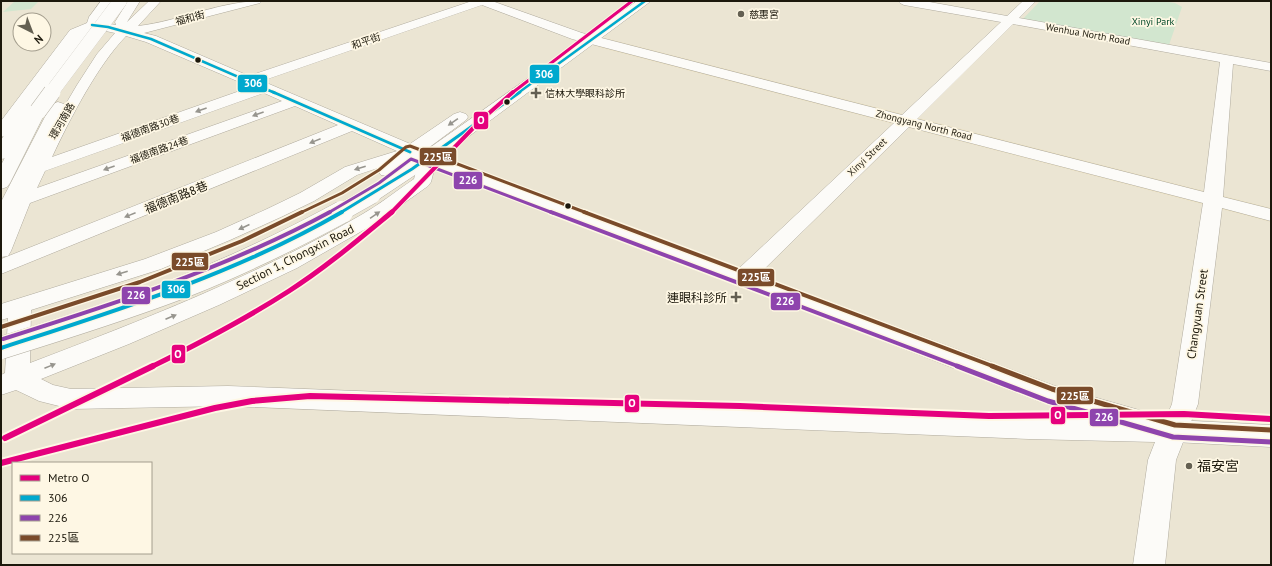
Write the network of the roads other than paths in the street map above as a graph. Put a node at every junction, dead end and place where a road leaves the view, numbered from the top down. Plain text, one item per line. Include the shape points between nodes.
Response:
1 (107, 1) edge
2 (121, 1) edge
3 (135, 1) edge
4 (154, 1) edge
5 (256, 1) edge
6 (482, 1) edge
7 (628, 1) edge
8 (645, 1) edge
9 (904, 1) edge
10 (1030, 1) edge
11 (926, 2) edge
12 (1010, 20) junction
13 (87, 30) junction
14 (124, 32) junction
15 (584, 38) junction
16 (1227, 59) junction
17 (1271, 67) edge
18 (249, 81) junction
19 (264, 88) junction
20 (295, 101) junction
21 (905, 120) junction
22 (351, 126) junction
23 (1, 132) edge
24 (1, 154) edge
25 (419, 155) junction
26 (37, 168) junction
27 (1, 170) edge
28 (1, 183) edge
29 (365, 192) junction
30 (23, 199) junction
31 (1213, 200) junction
32 (1271, 215) edge
33 (1, 222) edge
34 (1, 251) edge
35 (1, 268) edge
36 (742, 278) junction
37 (10, 309) edge
38 (1, 333) edge
39 (1, 348) edge
40 (9, 382) edge
41 (1174, 431) junction
42 (1271, 436) edge
43 (1149, 565) edge

1 - 13 main road
2 - 13 main road, bridge via 110,15
2 - 28 main road, bridge via 38,112
3 - 14 main road via 121,22
3 - 33 main road via 58,107
4 - 14 main road, 環河南路
5 - 14 main road, 福和街 via 154,28
6 - 15 main road, Zhongyang North Road
6 - 18 main road, 和平街
7 - 15 main road
8 - 15 main road
9 - 11 main road, Wenhua North Road
10 - 12 main road, Xinyi Street
11 - 12 main road, Wenhua North Road
12 - 16 main road, Wenhua North Road
12 - 21 main road, Xinyi Street
13 - 14 main road via 108,27
13 - 23 main road via 75,33
13 - 24 main road via 31,105
13 - 27 main road via 95,31 44,95 12,145
14 - 18 main road via 151,39
14 - 26 main road, 環河南路 via 110,45 67,111
15 - 21 main road, Zhongyang North Road
15 - 25 main road
16 - 17 main road, Wenhua North Road
16 - 31 main road, Changyuan Street
18 - 19 main road
19 - 20 main road
19 -> 26 main road, 福德南路30巷
20 - 22 main road
20 -> 30 main road, 福德南路24巷
21 - 31 main road, Zhongyang North Road
21 - 36 main road, Xinyi Street
22 - 25 main road
22 -> 35 main road, 福德南路8巷
25 - 29 main road
25 - 36 main road
25 -> 37 main road via 351,171 307,196 216,239 153,264
40 -> 25 main road, Section 1, Chongxin Road via 211,300 289,263 370,219 422,182
26 - 30 main road, 環河南路
29 - 38 main road via 190,270 132,292
29 - 39 main road, bridge via 330,219 273,249 206,278 160,296
30 - 34 main road, 環河南路
31 - 32 main road, Zhongyang North Road
31 - 41 main road, Changyuan Street via 1185,404
36 - 41 main road via 1050,395
37 - 40 main road
40 - 41 main road via 71,399 228,396 1030,428
41 - 42 main road
41 - 43 main road, Changyuan Street via 1162,460

